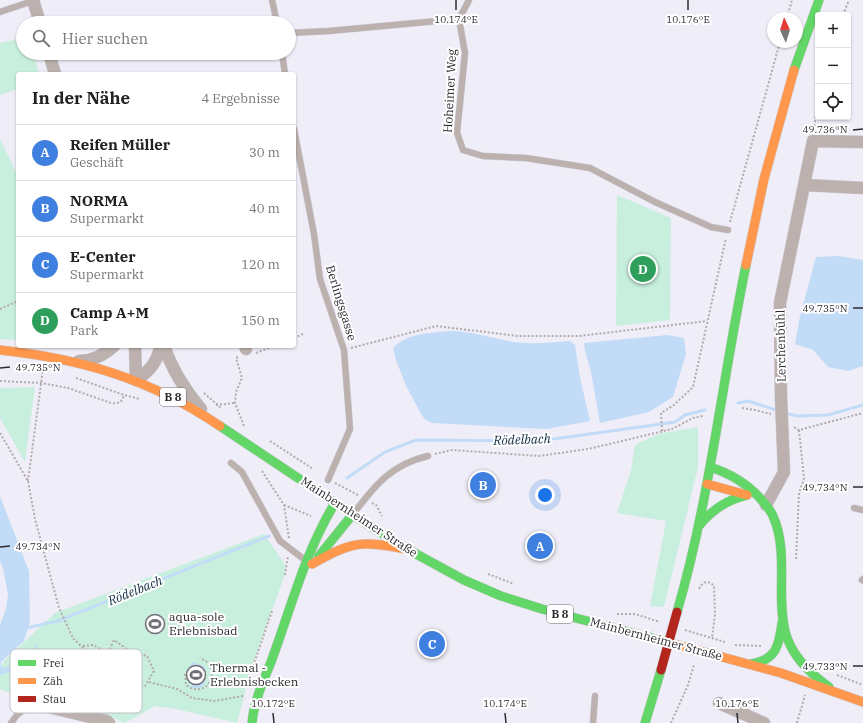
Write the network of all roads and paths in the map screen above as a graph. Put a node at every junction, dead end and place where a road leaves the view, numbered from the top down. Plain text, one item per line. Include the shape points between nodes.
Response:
1 (33, 0) edge
2 (272, 0) edge
3 (469, 0) edge
4 (792, 0) edge
5 (819, 0) edge
6 (849, 0) edge
7 (0, 12) edge
8 (789, 12) edge
9 (844, 12) edge
10 (38, 16) edge
11 (275, 16) edge
12 (459, 19) junction
13 (296, 33) edge
14 (51, 60) edge
15 (283, 60) edge
16 (54, 72) edge
17 (285, 72) edge
18 (815, 120) edge
19 (296, 140) edge
20 (813, 142) junction
21 (863, 142) edge
22 (805, 185) junction
23 (863, 188) edge
24 (728, 230) dead end
25 (16, 302) edge
26 (0, 309) edge
27 (707, 321) dead end
28 (304, 334) dead end
29 (296, 337) edge
30 (111, 348) edge
31 (135, 348) edge
32 (160, 348) edge
33 (165, 348) edge
34 (245, 348) edge
35 (269, 348) edge
36 (0, 350) edge
37 (344, 350) junction
38 (74, 361) junction
39 (43, 367) dead end
40 (73, 377) dead end
41 (136, 380) junction
42 (0, 381) edge
43 (41, 383) junction
44 (203, 392) dead end
45 (124, 395) junction
46 (145, 400) dead end
47 (235, 402) junction
48 (217, 405) junction
49 (742, 408) dead end
50 (222, 409) dead end
51 (863, 413) edge
52 (660, 415) dead end
53 (703, 416) dead end
54 (782, 417) junction
55 (208, 418) junction
56 (239, 421) dead end
57 (244, 425) junction
58 (800, 430) junction
59 (662, 431) junction
60 (0, 433) edge
61 (264, 437) dead end
62 (246, 443) junction
63 (428, 456) joint
64 (231, 463) dead end
65 (710, 467) junction
66 (260, 469) dead end
67 (328, 480) junction
68 (28, 481) junction
69 (707, 484) junction
70 (747, 495) junction
71 (365, 499) junction
72 (335, 503) junction
73 (764, 503) junction
74 (854, 508) dead end
75 (863, 510) edge
76 (353, 514) junction
77 (385, 519) dead end
78 (698, 527) junction
79 (289, 548) junction
80 (407, 549) junction
81 (309, 562) junction
82 (796, 562) dead end
83 (484, 572) dead end
84 (285, 577) dead end
85 (517, 585) dead end
86 (697, 590) dead end
87 (274, 606) dead end
88 (783, 611) junction
89 (615, 614) dead end
90 (663, 623) dead end
91 (684, 629) dead end
92 (712, 638) junction
93 (82, 646) junction
94 (85, 649) edge
95 (100, 649) edge
96 (110, 649) edge
97 (127, 649) edge
98 (777, 649) junction
99 (142, 654) edge
100 (200, 658) dead end
101 (695, 661) dead end
102 (271, 662) junction
103 (751, 664) junction
104 (833, 673) dead end
105 (185, 674) dead end
106 (149, 682) junction
107 (244, 682) dead end
108 (863, 685) edge
109 (142, 687) edge
110 (805, 692) dead end
111 (838, 692) junction
112 (258, 694) junction
113 (595, 696) dead end
114 (863, 702) edge
115 (719, 704) dead end
116 (20, 713) edge
117 (73, 713) edge
118 (87, 713) edge
119 (87, 716) junction
120 (108, 722) edge
121 (11, 723) edge
122 (252, 723) edge
123 (260, 723) edge
124 (593, 723) edge
125 (645, 723) edge
126 (671, 723) edge
127 (764, 723) edge
128 (797, 723) edge

1 - 7 lane
1 - 10 street
2 - 11 lane
3 - 12 lane
4 - 8 path
5 - 65 main road via 798,57 764,178 733,328
6 - 9 path
12 - 13 lane
12 - 24 lane, Hoheimer Weg via 465,53 457,133 463,150 483,156 526,158 590,168 655,202 711,227
14 - 16 street
15 - 17 lane
18 - 20 path
19 - 37 lane, Berlingsgasse via 320,279
20 - 21 street
20 - 22 street, Lerchenbühl
22 - 23 street
22 - 54 street, Lerchenbühl via 780,303
25 - 26 path
27 - 37 path via 579,336 518,336 436,326
28 - 29 path
30 - 38 street, Mainbernheimer Straße via 92,359
31 - 41 street
32 - 41 street via 154,363 145,375
33 - 55 street, Mainbernheimer Straße via 187,392
34 - 35 path via 255,354
34 - 47 path via 236,358 242,378
36 - 38 main road, Mainbernheimer Straße / B 8
37 - 67 lane, Berlingsgasse via 350,429
38 - 41 main road, Mainbernheimer Straße / B 8
39 - 43 path
40 - 45 path
41 - 55 main road, Mainbernheimer Straße / B 8 via 170,395
42 - 43 path
43 - 45 path via 68,388 118,404
43 - 68 path
44 - 48 path
45 - 46 path
47 - 48 path
47 - 57 path
48 - 50 path
48 - 55 path
49 - 54 path
51 - 58 path
52 - 59 path
53 - 59 path
54 - 58 path
54 - 73 street, Lerchenbühl via 784,472
55 - 62 main road, Mainbernheimer Straße / B 8
56 - 57 path
57 - 62 path
58 - 82 path via 804,479 799,493
59 - 63 path via 588,449 539,456 452,450
60 - 68 path
61 - 67 path
62 - 72 main road, Mainbernheimer Straße / B 8
63 - 71 lane via 401,465
64 - 79 lane via 242,472 280,541
65 - 69 main road
65 - 73 main road via 732,474 745,482
66 - 79 path via 284,505
67 - 71 path
68 - 93 path via 35,519 61,612 73,638
69 - 70 main road
69 - 78 main road
70 - 73 main road
70 - 78 main road via 723,503 709,513
71 - 76 lane
71 - 77 path via 376,505
72 - 76 main road, Mainbernheimer Straße / B 8
72 - 81 main road via 323,523
73 - 88 main road via 777,524
74 - 75 lane
76 - 80 main road, Mainbernheimer Straße / B 8
76 - 81 main road via 335,538
78 - 125 main road, bridge via 690,567
79 - 81 lane
79 - 84 path
80 - 81 main road via 372,544 355,546
80 - 103 main road, Mainbernheimer Straße / B 8 via 464,580 501,596
81 - 102 main road via 294,594
83 - 85 path
86 - 92 path via 707,582 714,586 715,614
87 - 107 path via 247,683
88 - 98 main road
88 - 111 main road via 788,640 798,658 811,674
89 - 90 path via 635,614
91 - 92 path
92 - 98 path via 736,645
93 - 94 path
93 - 95 path via 93,645
96 - 97 path via 114,640
98 - 103 main road via 764,662
99 - 106 path via 147,656 154,671
100 - 105 path via 209,663 212,672 210,682 205,688 191,689 186,685
101 - 126 path via 688,685
102 - 112 main road
102 - 123 main road
103 - 111 main road, Mainbernheimer Straße / B 8
104 - 108 path
106 - 109 path
106 - 112 path via 177,688 192,698 214,701
110 - 128 path
111 - 114 main road, Mainbernheimer Straße / B 8
112 - 122 main road
113 - 124 lane
115 - 127 street
116 - 121 lane
117 - 119 street
118 - 119 path
119 - 120 street

